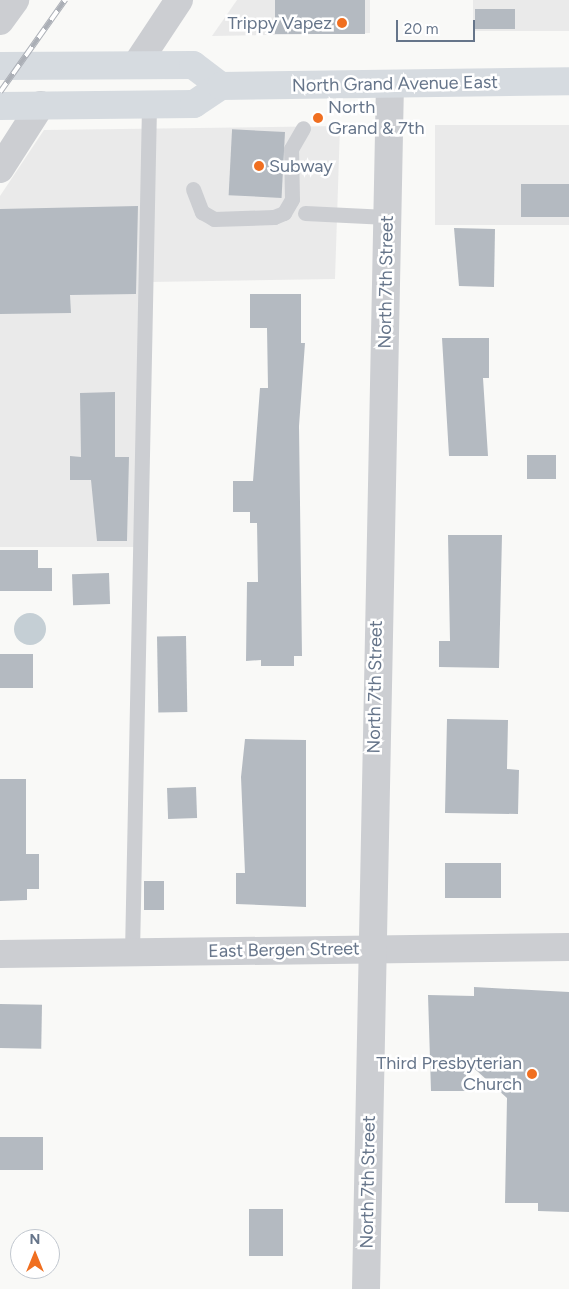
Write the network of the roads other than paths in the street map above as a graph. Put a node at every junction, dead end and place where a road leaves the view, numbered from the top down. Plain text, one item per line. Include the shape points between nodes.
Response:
1 (15, 0) edge
2 (179, 0) edge
3 (0, 21) edge
4 (136, 64) junction
5 (0, 66) edge
6 (569, 81) edge
7 (390, 84) junction
8 (221, 86) junction
9 (149, 105) junction
10 (0, 106) edge
11 (41, 106) junction
12 (303, 128) dead end
13 (0, 169) edge
14 (193, 189) dead end
15 (305, 214) dead end
16 (387, 216) junction
17 (569, 947) edge
18 (371, 949) junction
19 (132, 953) junction
20 (0, 954) edge
21 (366, 1289) edge

1 - 3 street
2 - 4 street
4 - 5 main road
4 - 8 main road via 193,65
6 - 7 main road, North Grand Avenue East
7 - 8 main road, North Grand Avenue East
7 - 16 street, North 7th Street
8 - 9 main road via 194,104
9 - 11 main road
9 - 19 lane
10 - 11 main road
11 - 13 street
12 - 14 lane via 291,149 292,199 284,213 274,217 214,219 202,212
15 - 16 lane
16 - 18 street, North 7th Street
17 - 18 street, East Bergen Street
18 - 19 street, East Bergen Street
18 - 21 street, North 7th Street
19 - 20 street, East Bergen Street

